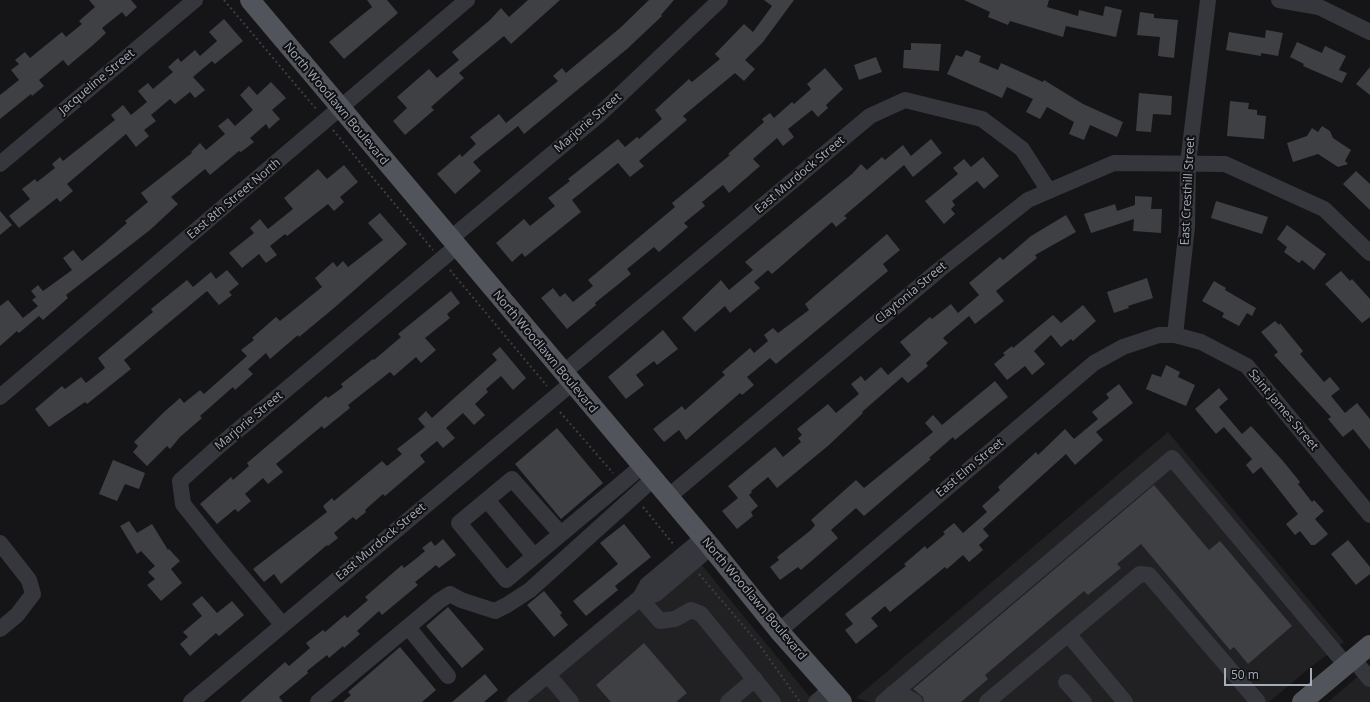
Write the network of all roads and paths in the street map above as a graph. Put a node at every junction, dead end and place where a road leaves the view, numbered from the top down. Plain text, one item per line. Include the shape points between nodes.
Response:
1 (195, 0) edge
2 (224, 0) edge
3 (250, 0) edge
4 (467, 0) edge
5 (720, 0) edge
6 (1208, 0) edge
7 (1279, 0) edge
8 (1370, 32) edge
9 (333, 115) junction
10 (1188, 163) junction
11 (0, 164) edge
12 (1050, 191) junction
13 (453, 243) junction
14 (1370, 253) edge
15 (441, 259) junction
16 (1175, 335) junction
17 (567, 378) junction
18 (0, 397) edge
19 (553, 398) junction
20 (648, 473) junction
21 (622, 483) junction
22 (634, 497) junction
23 (668, 497) junction
24 (487, 500) junction
25 (1370, 515) edge
26 (561, 534) junction
27 (0, 543) edge
28 (707, 543) junction
29 (534, 556) junction
30 (687, 560) junction
31 (640, 598) junction
32 (282, 624) junction
33 (408, 627) junction
34 (0, 629) edge
35 (779, 631) junction
36 (1068, 634) junction
37 (1370, 645) edge
38 (1350, 662) junction
39 (548, 675) junction
40 (448, 676) dead end
41 (755, 679) junction
42 (1370, 679) edge
43 (1066, 682) dead end
44 (837, 696) edge
45 (893, 699) edge
46 (321, 701) edge
47 (1082, 701) edge
48 (191, 702) edge
49 (515, 702) edge
50 (570, 702) edge
51 (728, 702) edge
52 (773, 702) edge
53 (800, 702) edge
54 (816, 702) edge
55 (915, 702) edge
56 (987, 702) edge
57 (1125, 702) edge
58 (1258, 702) edge
59 (1302, 702) edge

1 - 11 street, Jacqueline Street
2 - 9 path
3 - 9 main road, North Woodlawn Boulevard
4 - 9 street, East 8th Street North
5 - 13 street, Marjorie Street via 600,114
6 - 10 street, East Cresthill Street
7 - 8 street via 1319,7
9 - 13 main road, North Woodlawn Boulevard
9 - 15 path
9 - 18 street, East 8th Street North
10 - 12 street, Claytonia Street via 1114,163
10 - 14 street, Claytonia Street via 1225,164 1324,209
10 - 16 street, East Cresthill Street via 1187,227
12 - 17 street, East Murdock Street via 1022,149 982,119 905,100 870,116
12 - 23 street, Claytonia Street via 1028,200 939,270
13 - 15 street, Marjorie Street
13 - 17 main road, North Woodlawn Boulevard
15 - 19 path via 548,387
15 - 32 street, Marjorie Street via 180,481 183,504
16 - 25 street, Saint James Street via 1201,342 1247,366
16 - 35 street, East Elm Street via 1159,335 1123,346 1094,363
17 - 19 street, East Murdock Street
17 - 20 main road, North Woodlawn Boulevard
19 - 21 path via 559,410
19 - 32 street, East Murdock Street
20 - 21 street
20 - 22 street
20 - 23 main road, North Woodlawn Boulevard
21 - 26 street
22 - 30 path
22 - 33 street via 530,590 507,605 495,611 450,594 439,600
23 - 28 main road, North Woodlawn Boulevard
24 - 26 street via 512,479
24 - 29 street
24 - 29 street via 459,523 506,580
26 - 29 street
27 - 34 street via 29,580 33,594 17,615
28 - 30 street
28 - 35 main road, North Woodlawn Boulevard
30 - 31 street via 647,585
30 - 53 path via 758,643
31 - 39 street
31 - 41 street via 660,621 675,619 691,610 701,614
32 - 48 street, East Murdock Street
33 - 40 street
33 - 46 street
35 - 44 main road, North Woodlawn Boulevard
36 - 56 street
36 - 57 street
36 - 58 street via 1140,574 1149,575
37 - 38 main road
38 - 42 street
38 - 45 street via 1172,458
38 - 59 main road
39 - 49 street
39 - 50 street
41 - 51 street
41 - 52 street
43 - 47 street
44 - 54 street
45 - 55 street via 903,695

